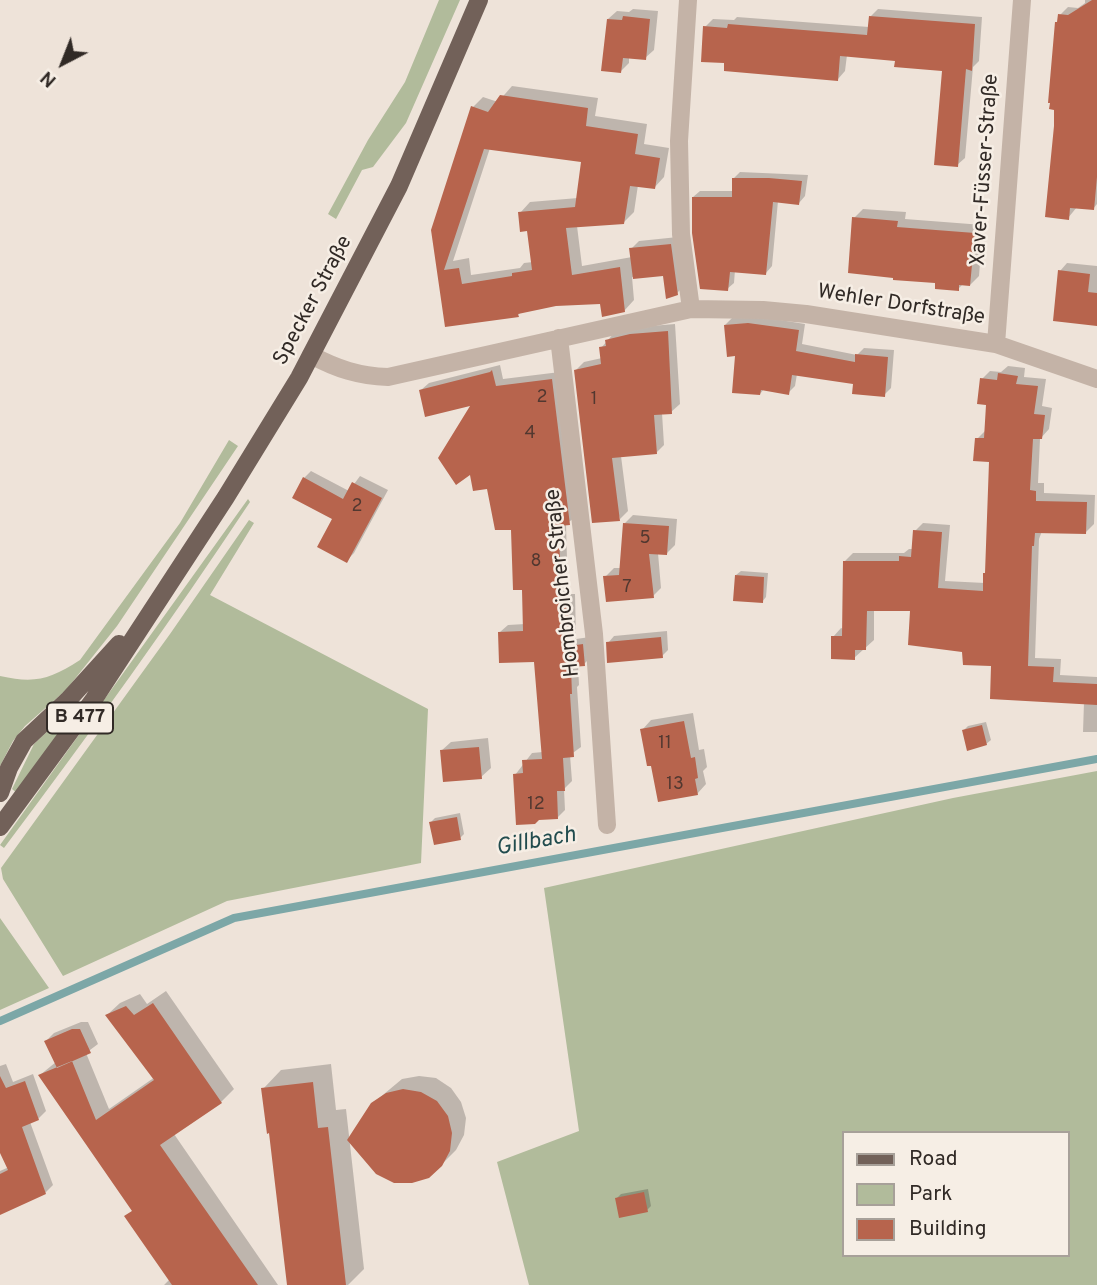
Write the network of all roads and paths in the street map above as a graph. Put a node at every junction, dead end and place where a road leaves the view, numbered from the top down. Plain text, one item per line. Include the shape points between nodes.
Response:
1 (479, 0) edge
2 (688, 0) edge
3 (1022, 0) edge
4 (691, 309) junction
5 (559, 338) junction
6 (996, 344) junction
7 (311, 355) junction
8 (1097, 379) edge
9 (153, 605) junction
10 (0, 793) edge
11 (607, 825) dead end
12 (0, 827) edge

1 - 7 main road, Specker Straße / B 477 via 398,186
2 - 4 street via 679,141 681,234
3 - 6 street, Xaver-Füsser-Straße
4 - 5 street, Wehler Dorfstraße
4 - 6 street, Wehler Dorfstraße via 806,314
5 - 7 street, Wehler Dorfstraße via 388,377 335,368
5 - 11 street, Hombroicher Straße via 594,634
6 - 8 street, Wehler Dorfstraße
7 - 9 main road, Specker Straße / B 477 via 263,439
9 - 10 main road, Specker Straße / B 477 via 69,699 24,741
9 - 12 main road, Specker Straße / B 477 via 94,699

